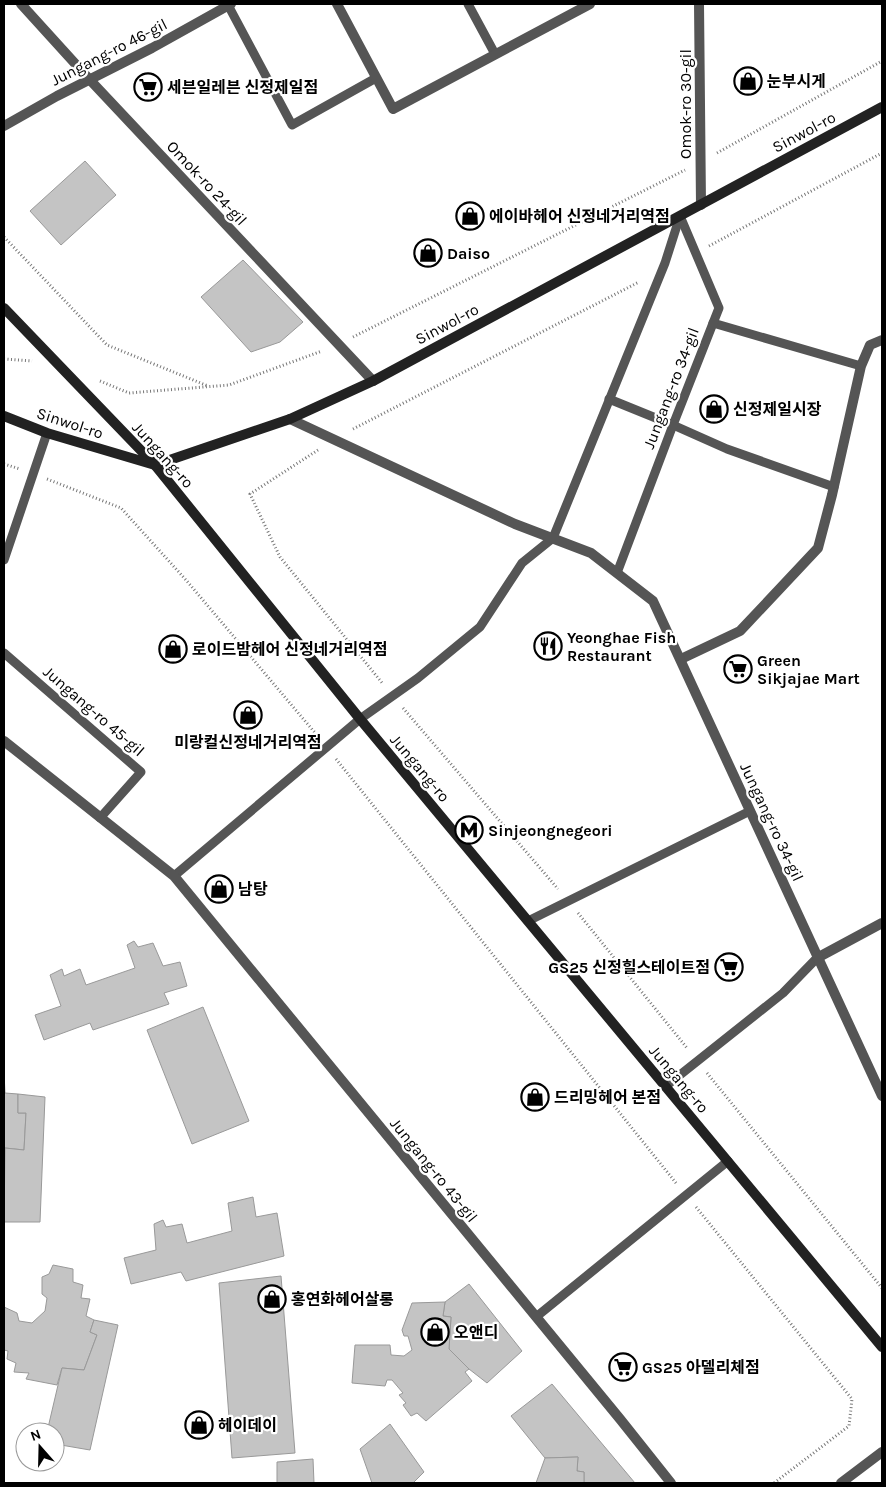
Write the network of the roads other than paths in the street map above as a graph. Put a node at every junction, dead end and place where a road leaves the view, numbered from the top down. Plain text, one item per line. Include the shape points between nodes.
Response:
1 (21, 4) edge
2 (230, 4) edge
3 (337, 4) edge
4 (468, 4) edge
5 (590, 4) edge
6 (700, 4) edge
7 (495, 54) junction
8 (376, 78) junction
9 (90, 80) junction
10 (882, 107) edge
11 (4, 126) edge
12 (701, 204) junction
13 (680, 216) junction
14 (4, 308) edge
15 (713, 323) junction
16 (882, 340) edge
17 (861, 366) junction
18 (373, 381) junction
19 (609, 399) junction
20 (4, 416) edge
21 (290, 418) junction
22 (673, 425) junction
23 (47, 433) junction
24 (155, 465) junction
25 (834, 487) junction
26 (553, 538) junction
27 (4, 560) edge
28 (617, 573) junction
29 (4, 653) edge
30 (681, 660) junction
31 (360, 719) junction
32 (4, 741) edge
33 (750, 811) junction
34 (100, 818) junction
35 (174, 876) junction
36 (528, 921) junction
37 (882, 923) edge
38 (817, 958) junction
39 (666, 1086) junction
40 (882, 1096) edge
41 (728, 1161) junction
42 (536, 1317) junction
43 (882, 1347) edge
44 (882, 1452) edge
45 (671, 1483) edge
46 (841, 1483) edge

1 - 9 street, Omok-ro 24-gil
2 - 8 lane, Jungang-ro 46-gil via 292,125
2 - 9 street, Jungang-ro 46-gil
3 - 8 street
4 - 7 lane
5 - 7 street
6 - 12 street, Omok-ro 30-gil
7 - 8 street via 393,109
9 - 11 street, Jungang-ro 46-gil
9 - 18 street, Omok-ro 24-gil
10 - 12 main road, Sinwol-ro
12 - 13 main road, Sinwol-ro
13 - 15 lane, Jungang-ro 34-gil via 719,308
13 - 18 main road, Sinwol-ro
13 - 19 lane via 662,270
14 - 24 main road, Jungang-ro
15 - 17 lane
15 - 22 lane, Jungang-ro 34-gil
16 - 17 street via 870,345
17 - 25 street
18 - 21 main road, Sinwol-ro
19 - 22 lane
19 - 26 lane
20 - 23 main road, Sinwol-ro
21 - 24 main road, Sinwol-ro
21 - 26 street, Jungang-ro 34-gil via 516,524
22 - 25 lane
22 - 28 lane, Jungang-ro 34-gil
23 - 24 main road, Sinwol-ro
23 - 27 lane
24 - 31 main road, Jungang-ro
25 - 30 street via 818,548 740,631
26 - 28 street, Jungang-ro 34-gil via 591,553
26 - 31 lane via 522,562 480,627 418,678
28 - 30 street, Jungang-ro 34-gil via 653,601
29 - 34 lane, Jungang-ro 45-gil via 141,772
30 - 33 street, Jungang-ro 34-gil
31 - 35 lane
31 - 36 main road, Jungang-ro
32 - 34 street
33 - 36 lane
33 - 38 street, Jungang-ro 34-gil
34 - 35 street
35 - 42 street, Jungang-ro 43-gil
36 - 39 main road, Jungang-ro
37 - 38 street
38 - 39 lane via 782,993
38 - 40 street, Jungang-ro 34-gil
39 - 41 main road, Jungang-ro
41 - 42 lane
41 - 43 main road, Jungang-ro
42 - 45 street, Jungang-ro 43-gil
44 - 46 street

